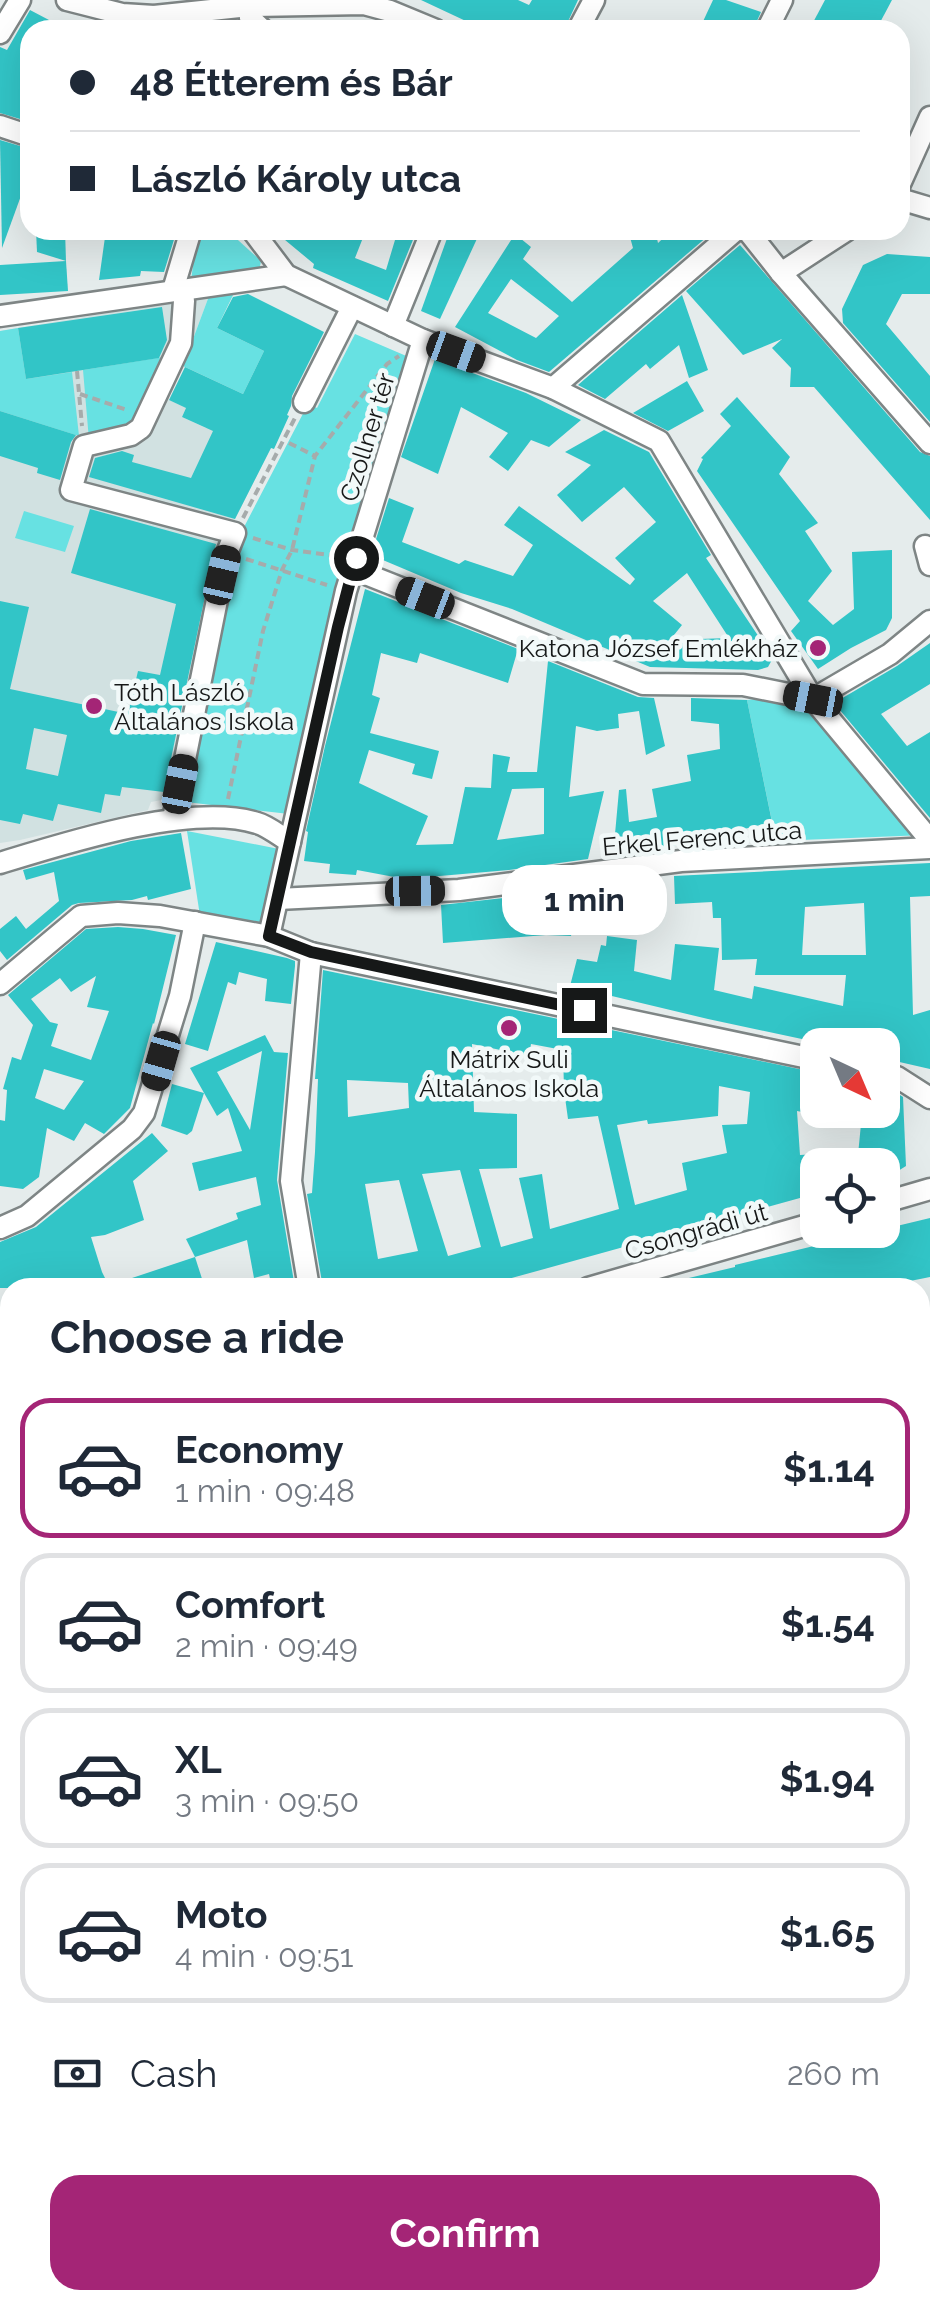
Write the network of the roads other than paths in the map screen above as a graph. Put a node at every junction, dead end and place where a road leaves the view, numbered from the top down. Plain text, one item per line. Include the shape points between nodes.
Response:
1 (20, 0) edge
2 (67, 0) edge
3 (299, 2) edge
4 (196, 6) edge
5 (242, 6) junction
6 (122, 20) edge
7 (137, 20) edge
8 (234, 20) edge
9 (252, 20) edge
10 (412, 20) edge
11 (0, 33) edge
12 (930, 118) edge
13 (910, 162) edge
14 (189, 240) edge
15 (260, 240) edge
16 (428, 240) edge
17 (724, 240) edge
18 (755, 240) edge
19 (832, 240) edge
20 (781, 274) junction
21 (286, 275) junction
22 (179, 296) junction
23 (352, 308) junction
24 (0, 316) edge
25 (393, 326) junction
26 (424, 340) junction
27 (553, 388) junction
28 (304, 402) road end
29 (930, 443) edge
30 (354, 564) junction
31 (930, 620) edge
32 (813, 699) junction
33 (173, 820) junction
34 (930, 840) edge
35 (290, 842) junction
36 (930, 848) edge
37 (0, 863) edge
38 (278, 899) junction
39 (195, 922) junction
40 (269, 936) junction
41 (311, 952) junction
42 (0, 984) edge
43 (800, 1056) edge
44 (900, 1079) edge
45 (930, 1098) edge
46 (930, 1189) edge
47 (900, 1198) edge
48 (0, 1228) edge
49 (800, 1228) edge
50 (307, 1278) edge
51 (643, 1278) edge

1 - 11 street
2 - 6 street
3 - 5 street
3 - 10 street via 364,4
4 - 5 street
4 - 7 street
5 - 8 street
5 - 9 street
12 - 13 street
14 - 22 street
15 - 21 street
16 - 25 street
17 - 27 street
18 - 20 street
19 - 20 street
20 - 29 street
21 - 22 street
21 - 23 street
22 - 24 street
22 - 33 street via 181,343 141,428 84,446 70,490 235,532
23 - 25 street
23 - 28 street
25 - 26 street
26 - 27 street
26 - 30 street, Czollner tér
27 - 32 street via 659,440
30 - 32 street via 643,684 743,686
30 - 35 street, Czollner tér
31 - 32 street via 890,654
32 - 34 street
33 - 35 street via 258,823
33 - 37 street
35 - 38 street, Czollner tér
36 - 38 street, Erkel Ferenc utca via 681,861 460,890
38 - 40 street
39 - 40 street
39 - 42 street via 81,916
39 - 48 street via 144,1113 27,1216
40 - 41 street
41 - 43 street
41 - 50 street via 291,1182
44 - 45 street
46 - 47 street
49 - 51 street, Csongrádi út

